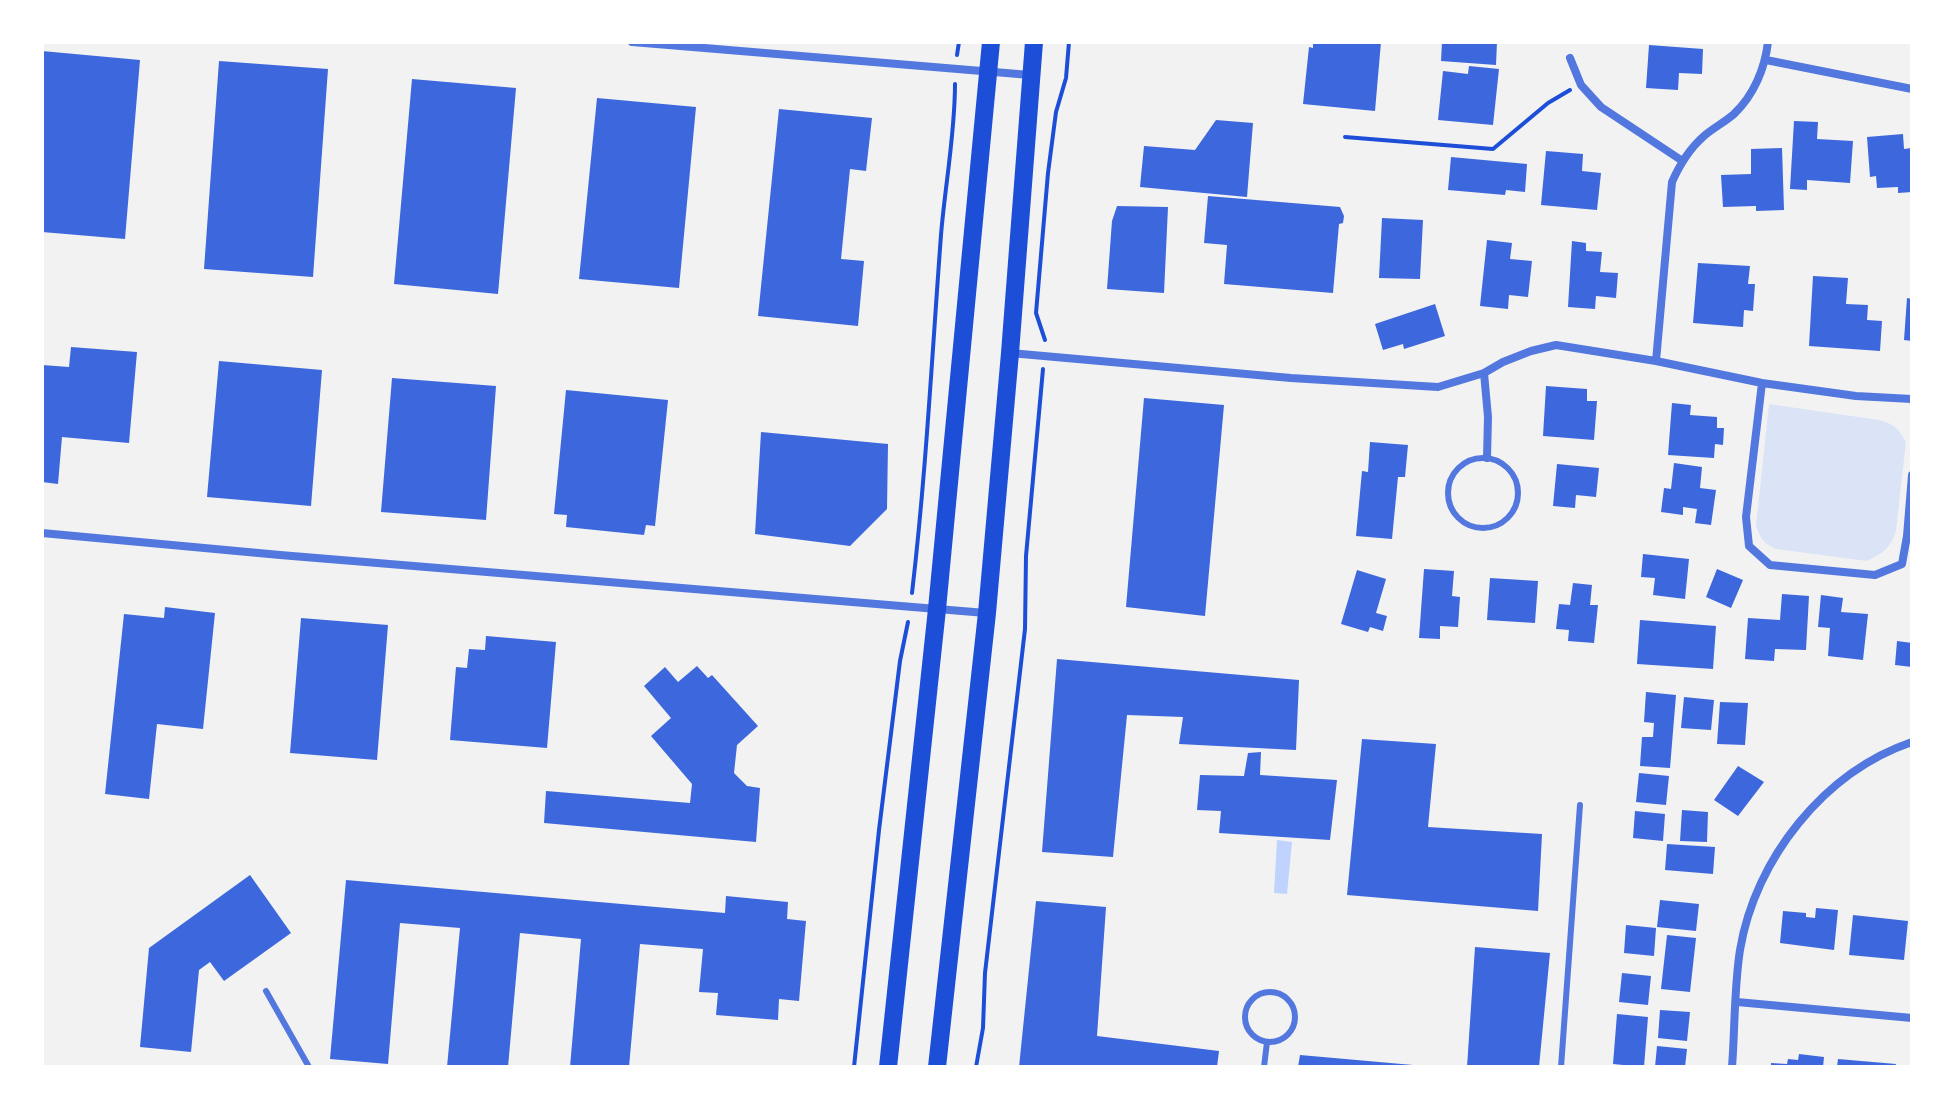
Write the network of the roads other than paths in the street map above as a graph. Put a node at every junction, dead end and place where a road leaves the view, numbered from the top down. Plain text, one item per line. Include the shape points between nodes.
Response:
1 (632, 42) edge
2 (991, 42) edge
3 (1034, 42) edge
4 (1768, 42) edge
5 (1570, 58) dead end
6 (1766, 60) junction
7 (988, 71) junction
8 (1031, 75) junction
9 (1912, 89) edge
10 (1681, 160) junction
11 (1010, 353) junction
12 (1656, 361) junction
13 (1484, 373) junction
14 (1762, 383) junction
15 (1912, 399) edge
16 (1487, 458) junction
17 (1912, 475) edge
18 (42, 533) edge
19 (937, 609) junction
20 (987, 613) junction
21 (1912, 742) edge
22 (1580, 805) dead end
23 (266, 991) dead end
24 (1737, 1002) junction
25 (1912, 1018) edge
26 (1267, 1042) junction
27 (309, 1067) edge
28 (888, 1067) edge
29 (937, 1067) edge
30 (1264, 1067) edge
31 (1561, 1067) edge
32 (1732, 1067) edge

1 - 7 street
2 - 7 main road
3 - 8 main road
4 - 6 street
5 - 10 street via 1581,84 1601,107
6 - 9 street
6 - 10 street via 1736,113
7 - 8 street
7 - 19 main road
8 - 11 main road
10 - 12 street via 1672,182
11 - 13 street via 1401,386 1438,387
11 - 20 main road
12 - 13 street via 1556,345
12 - 14 street
13 - 16 street
14 - 15 street
14 - 17 street via 1746,517 1749,546 1770,565 1875,575 1902,564
16 - 16 lane via 1466,462 1448,488 1452,510 1478,528 1501,523 1510,515 1518,492 1509,469
18 - 19 street
19 - 20 street
19 - 28 main road
20 - 29 main road
21 - 24 street via 1847,776 1806,814 1781,847 1752,906 1740,950
22 - 31 lane
23 - 27 lane
24 - 25 street
24 - 32 street
26 - 26 lane via 1248,1028 1246,1012 1260,994 1275,992 1293,1008 1293,1025 1283,1038
26 - 30 lane

